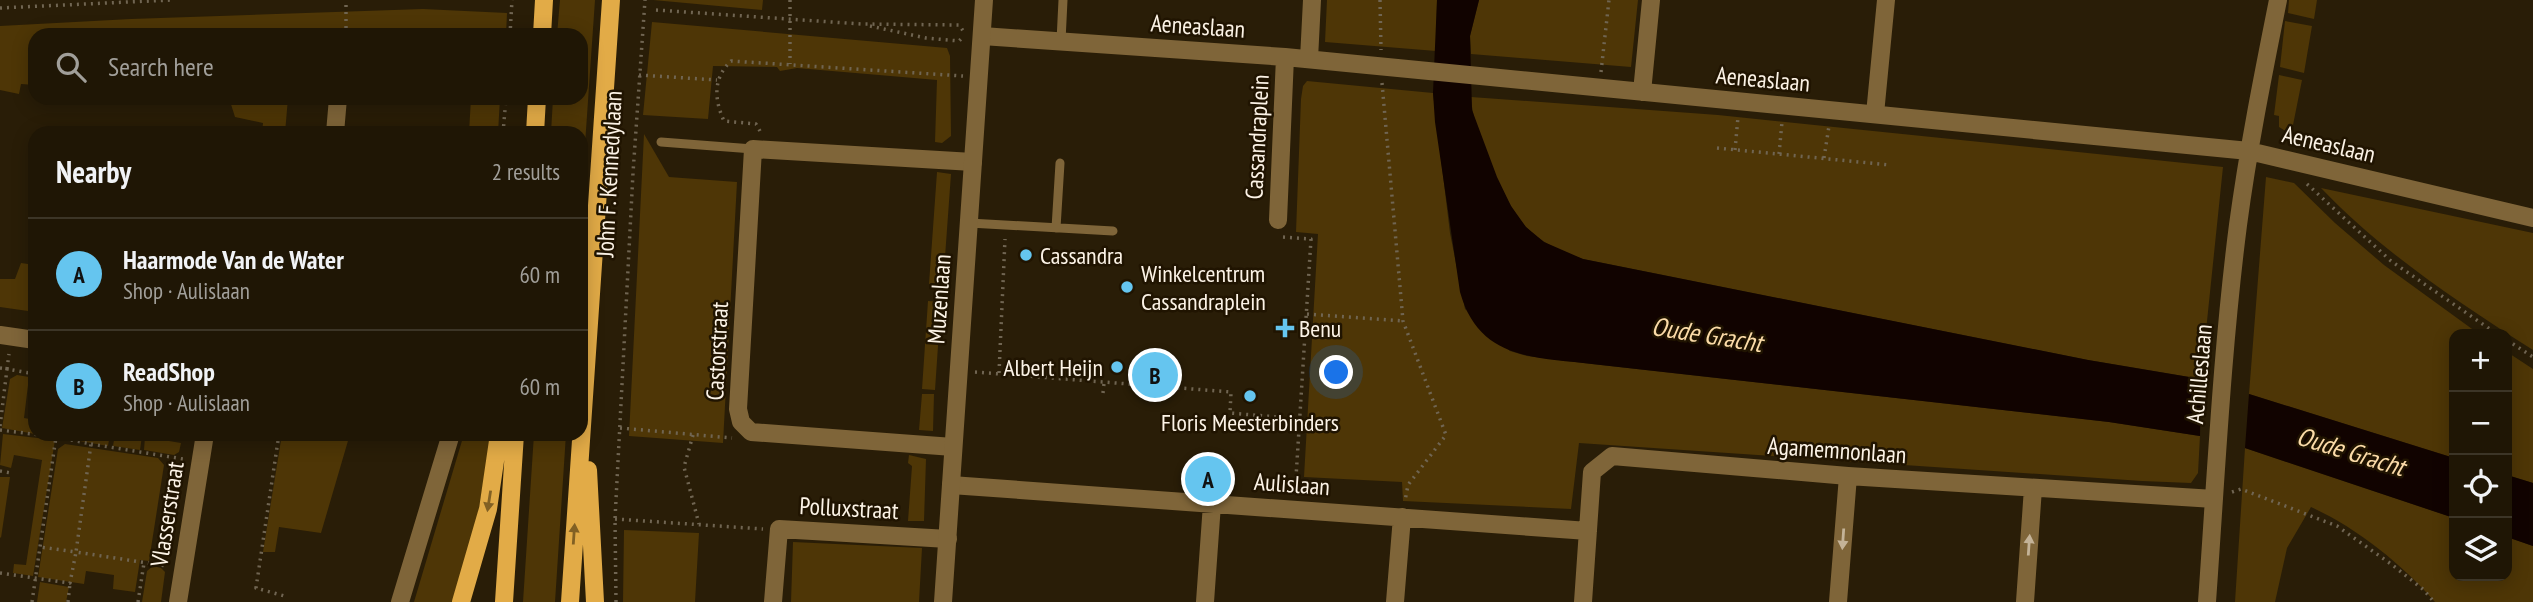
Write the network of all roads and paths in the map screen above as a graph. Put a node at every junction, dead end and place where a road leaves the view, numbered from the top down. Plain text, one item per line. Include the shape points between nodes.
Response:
1 (171, 0) edge
2 (346, 0) edge
3 (512, 0) edge
4 (544, 0) edge
5 (611, 0) edge
6 (645, 0) edge
7 (790, 0) edge
8 (984, 0) edge
9 (1063, 0) edge
10 (1312, 0) edge
11 (1380, 0) edge
12 (1609, 0) edge
13 (1651, 0) edge
14 (1886, 0) edge
15 (2278, 0) edge
16 (0, 9) edge
17 (656, 10) dead end
18 (791, 20) junction
19 (861, 24) junction
20 (345, 28) edge
21 (510, 28) edge
22 (542, 28) edge
23 (973, 35) junction
24 (1061, 41) junction
25 (1285, 57) junction
26 (1309, 59) junction
27 (790, 64) junction
28 (1381, 66) junction
29 (639, 75) junction
30 (951, 76) dead end
31 (717, 80) junction
32 (1599, 88) junction
33 (1642, 92) junction
34 (1740, 101) junction
35 (337, 105) edge
36 (505, 105) edge
37 (537, 105) edge
38 (1784, 105) junction
39 (1831, 110) junction
40 (1875, 114) junction
41 (336, 126) edge
42 (504, 126) edge
43 (535, 126) edge
44 (661, 142) dead end
45 (1717, 148) dead end
46 (762, 149) junction
47 (1735, 150) junction
48 (2249, 151) junction
49 (1779, 154) junction
50 (1824, 158) junction
51 (973, 162) junction
52 (1060, 163) dead end
53 (1890, 164) dead end
54 (2301, 178) dead end
55 (2533, 218) edge
56 (1278, 220) joint
57 (969, 223) junction
58 (1005, 225) junction
59 (1056, 228) junction
60 (1113, 231) dead end
61 (1307, 314) junction
62 (1403, 321) junction
63 (2490, 329) edge
64 (0, 335) edge
65 (588, 338) edge
66 (28, 339) edge
67 (2512, 343) edge
68 (2533, 357) edge
69 (0, 368) edge
70 (7, 369) junction
71 (959, 372) junction
72 (28, 373) edge
73 (999, 373) junction
74 (1104, 383) junction
75 (1103, 393) dead end
76 (1300, 419) junction
77 (0, 428) edge
78 (620, 428) junction
79 (751, 432) junction
80 (28, 433) edge
81 (693, 435) junction
82 (56, 441) edge
83 (74, 441) edge
84 (204, 441) edge
85 (278, 441) edge
86 (449, 441) edge
87 (498, 441) edge
88 (515, 441) edge
89 (581, 441) edge
90 (586, 441) edge
91 (91, 444) junction
92 (953, 447) junction
93 (200, 463) junction
94 (0, 471) edge
95 (11, 473) dead end
96 (1847, 476) junction
97 (951, 485) junction
98 (2033, 488) junction
99 (2214, 499) junction
100 (1212, 503) junction
101 (1294, 509) junction
102 (1402, 517) junction
103 (615, 519) junction
104 (699, 524) junction
105 (779, 529) junction
106 (1588, 531) junction
107 (948, 539) junction
108 (40, 547) junction
109 (76, 552) junction
110 (144, 563) junction
111 (183, 568) junction
112 (0, 573) edge
113 (36, 579) junction
114 (71, 583) junction
115 (288, 597) dead end
116 (32, 602) edge
117 (68, 602) edge
118 (138, 602) edge
119 (178, 602) edge
120 (400, 602) edge
121 (461, 602) edge
122 (504, 602) edge
123 (570, 602) edge
124 (595, 602) edge
125 (616, 602) edge
126 (773, 602) edge
127 (943, 602) edge
128 (1205, 602) edge
129 (1395, 602) edge
130 (1583, 602) edge
131 (1838, 602) edge
132 (2025, 602) edge
133 (2207, 602) edge
134 (2434, 602) edge

1 - 16 path
2 - 20 path
3 - 21 path
4 - 22 main road
5 - 65 main road, John F. Kennedylaan
6 - 29 path, John F. Kennedylaan
7 - 18 path
8 - 23 street, Muzenlaan
9 - 24 lane
10 - 26 street
11 - 28 path
12 - 32 path
13 - 33 street
14 - 40 street
15 - 48 street, Achilleslaan
17 - 18 path
18 - 19 path
18 - 27 path
19 - 23 path via 926,38 959,41
19 - 23 path via 959,25
23 - 24 street, Aeneaslaan
23 - 51 street, Muzenlaan
24 - 25 street, Aeneaslaan
25 - 26 street, Aeneaslaan
25 - 56 street, Cassandraplein
26 - 28 street, Aeneaslaan
27 - 30 path
27 - 31 path via 732,61
28 - 32 street, Aeneaslaan
28 - 62 path
29 - 31 path
29 - 78 path, John F. Kennedylaan
31 - 46 path via 717,106 724,121 756,124
32 - 33 street, Aeneaslaan
33 - 34 street, Aeneaslaan
34 - 38 street, Aeneaslaan
34 - 47 path
35 - 41 street
36 - 42 path
37 - 43 main road
38 - 39 street, Aeneaslaan
38 - 49 path
39 - 40 street, Aeneaslaan
39 - 50 path
40 - 48 street, Aeneaslaan
44 - 46 lane
45 - 47 path
46 - 51 street
46 - 79 street, Castorstraat via 737,409
47 - 49 path
48 - 55 street, Aeneaslaan
48 - 99 street, Achilleslaan
49 - 50 path
50 - 53 path
51 - 57 street, Muzenlaan
52 - 59 lane
54 - 63 path via 2391,261
56 - 61 path via 1277,237 1311,239
57 - 58 lane
57 - 71 street, Muzenlaan
58 - 59 lane
58 - 73 path
59 - 60 lane
61 - 62 path
61 - 76 path
62 - 102 path via 1446,435 1408,485
64 - 66 street
67 - 68 path
69 - 70 path
70 - 72 path
70 - 77 path
71 - 73 path
71 - 92 street, Muzenlaan
73 - 74 path
74 - 75 path
74 - 76 path via 1231,392 1230,413
76 - 101 path
77 - 80 path
78 - 81 path
78 - 103 path, John F. Kennedylaan
79 - 81 path via 728,439
79 - 92 street
81 - 104 path via 684,467
82 - 108 path
83 - 91 path
84 - 93 street, Vlasserstraat
85 - 115 path via 256,588
86 - 120 street
87 -> 121 main road via 488,509
88 - 122 main road
123 -> 89 main road, John F. Kennedylaan
90 - 124 main road
91 - 93 path
91 - 109 path
92 - 97 street, Muzenlaan
93 - 111 street, Vlasserstraat
94 - 95 path
96 - 98 street, Agamemnonlaan
96 - 106 street, Agamemnonlaan via 1612,456 1592,472
96 -> 131 street
97 - 100 street, Aulislaan
97 - 107 street, Muzenlaan
98 - 99 street, Agamemnonlaan
132 -> 98 street
99 - 133 street, Achilleslaan
99 - 134 path via 2241,489 2337,526
100 - 101 street, Aulislaan
100 - 128 street
101 - 102 street, Aulislaan
102 - 106 street, Aulislaan
102 - 129 street
103 - 104 path
103 - 125 path, John F. Kennedylaan
104 - 105 path
105 - 107 street, Polluxstraat
105 - 126 street, Polluxstraat
106 - 130 street, Agamemnonlaan
107 - 127 street, Muzenlaan
108 - 109 path
108 - 113 path
109 - 110 path
109 - 114 path
110 - 111 path
110 - 118 path
111 - 119 street, Vlasserstraat
112 - 113 path
113 - 114 path
113 - 116 path
114 - 117 path

